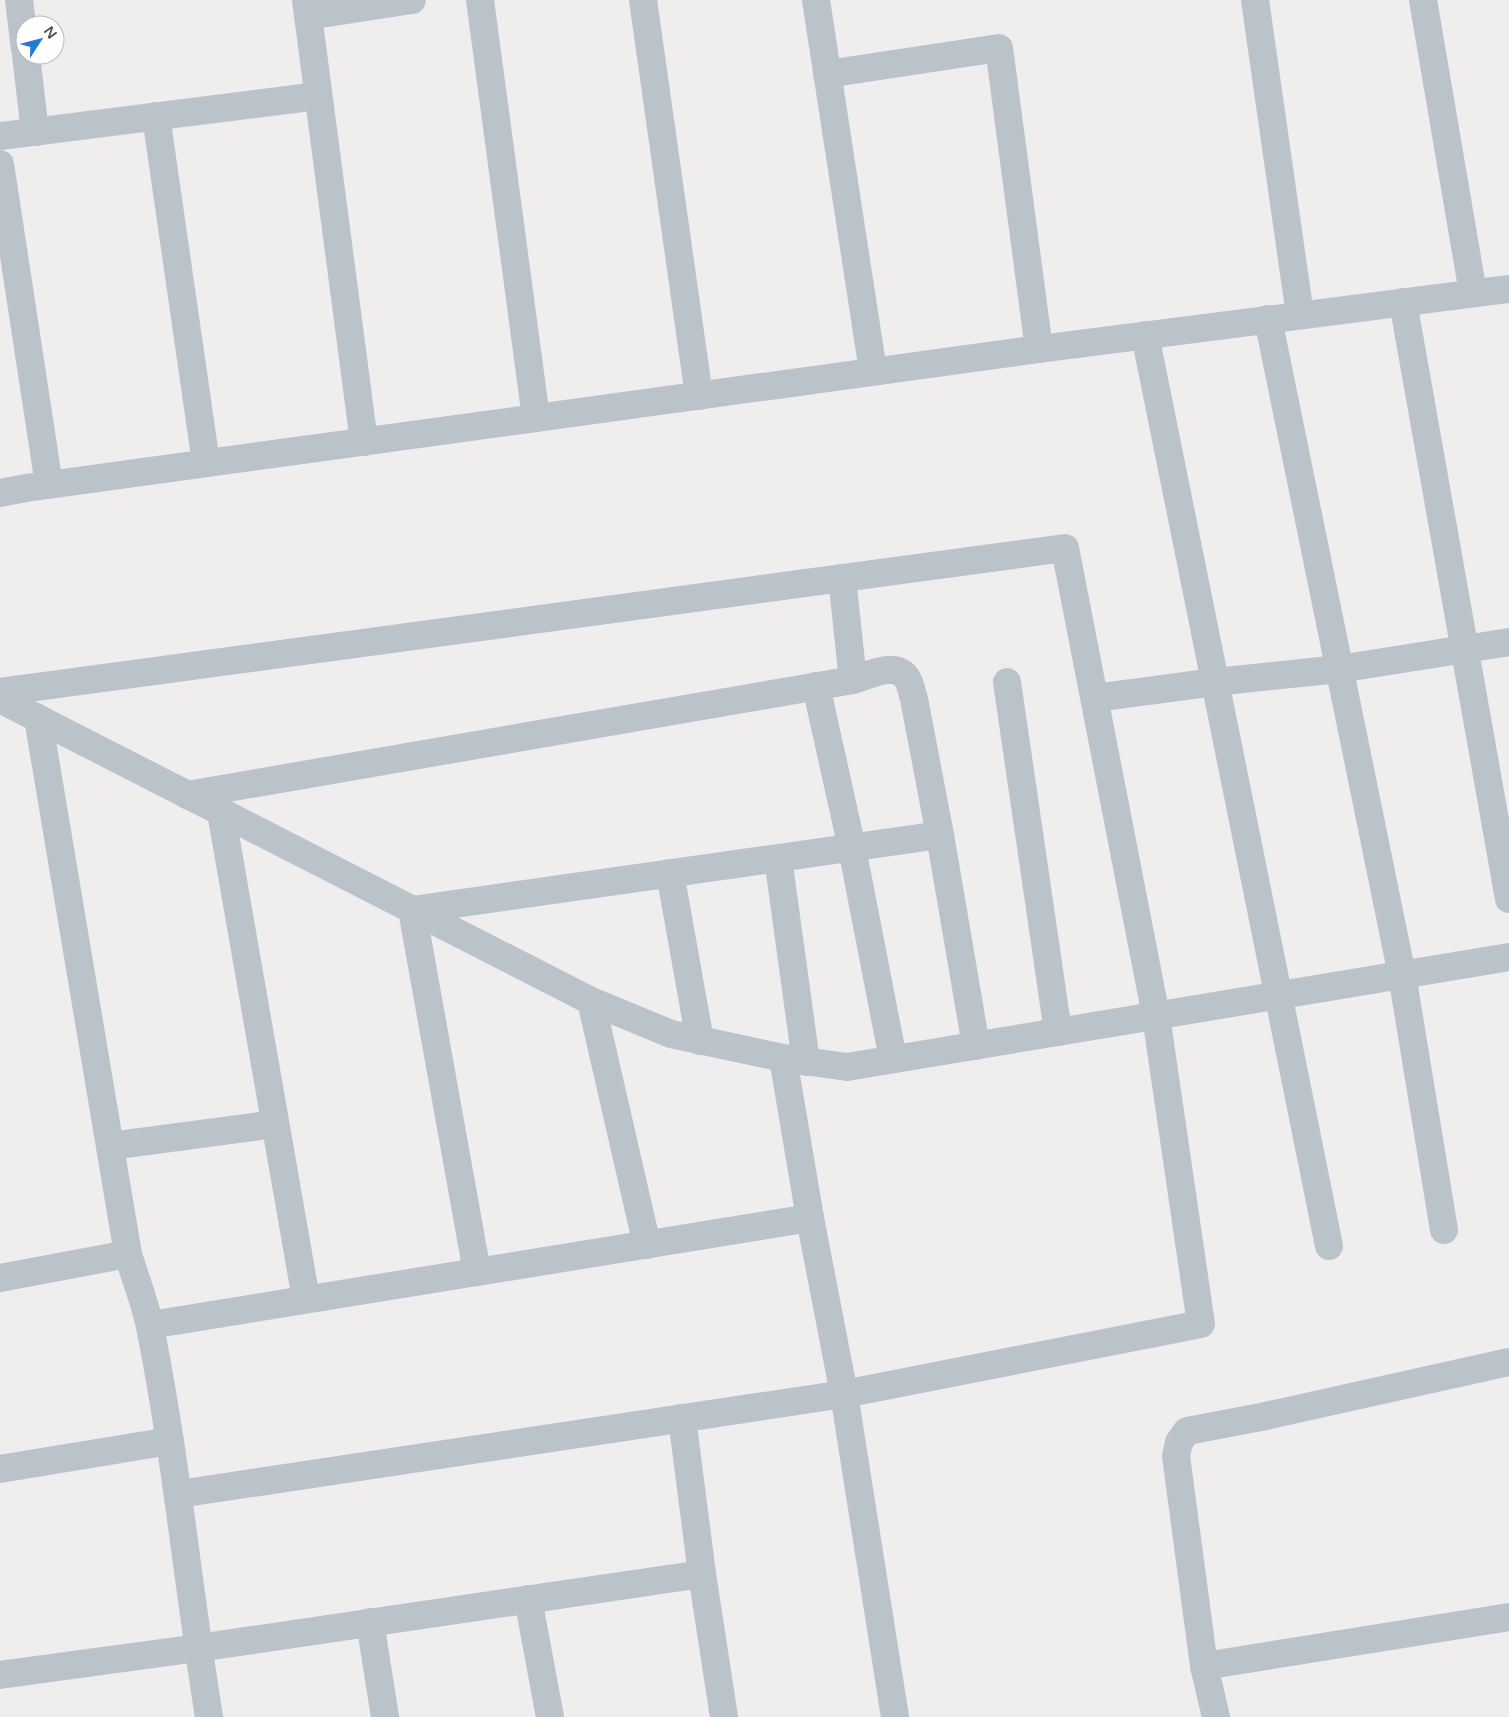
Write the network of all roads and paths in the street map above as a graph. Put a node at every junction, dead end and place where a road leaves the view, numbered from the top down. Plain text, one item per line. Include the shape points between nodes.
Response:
1 (19, 0) edge
2 (412, 0) edge
3 (480, 0) edge
4 (643, 0) edge
5 (816, 0) edge
6 (1255, 0) edge
7 (1423, 0) edge
8 (307, 8) edge
9 (21, 15) edge
10 (27, 65) edge
11 (827, 74) junction
12 (318, 96) junction
13 (156, 116) junction
14 (35, 132) junction
15 (0, 136) edge
16 (0, 164) edge
17 (1509, 288) edge
18 (1473, 293) junction
19 (1403, 302) junction
20 (1300, 315) junction
21 (1268, 320) junction
22 (1145, 335) junction
23 (1039, 349) junction
24 (873, 371) junction
25 (700, 396) junction
26 (536, 418) junction
27 (364, 442) junction
28 (206, 464) junction
29 (49, 485) junction
30 (0, 493) edge
31 (842, 578) junction
32 (1509, 642) edge
33 (1465, 650) junction
34 (1339, 669) junction
35 (853, 680) junction
36 (1007, 682) dead end
37 (1215, 682) junction
38 (816, 686) junction
39 (0, 692) edge
40 (1095, 698) junction
41 (0, 699) edge
42 (38, 718) junction
43 (187, 795) junction
44 (221, 812) junction
45 (940, 835) junction
46 (852, 848) junction
47 (778, 858) junction
48 (670, 873) junction
49 (1509, 899) edge
50 (412, 910) junction
51 (1509, 957) edge
52 (1402, 975) junction
53 (1279, 995) junction
54 (591, 1001) junction
55 (1156, 1016) junction
56 (1058, 1032) junction
57 (700, 1041) junction
58 (976, 1046) junction
59 (892, 1059) junction
60 (795, 1060) junction
61 (275, 1124) junction
62 (110, 1146) junction
63 (810, 1218) junction
64 (1444, 1230) dead end
65 (647, 1245) junction
66 (1329, 1246) dead end
67 (128, 1254) junction
68 (477, 1272) junction
69 (0, 1278) edge
70 (306, 1299) junction
71 (150, 1325) junction
72 (1509, 1362) edge
73 (844, 1394) junction
74 (682, 1418) junction
75 (170, 1441) junction
76 (0, 1469) edge
77 (178, 1494) junction
78 (702, 1574) junction
79 (528, 1599) junction
80 (1509, 1617) edge
81 (370, 1622) junction
82 (198, 1648) junction
83 (1204, 1666) junction
84 (0, 1675) edge
85 (209, 1717) edge
86 (385, 1717) edge
87 (550, 1717) edge
88 (724, 1717) edge
89 (895, 1717) edge
90 (1216, 1717) edge

1 - 9 street
2 - 8 street
3 - 26 street
4 - 25 street
5 - 11 street
6 - 20 street
7 - 18 street
8 - 12 street
10 - 14 street
11 - 23 street via 999,48
11 - 24 street
12 - 13 street
12 - 27 street
13 - 14 street
13 - 28 street
14 - 15 street
16 - 29 street
17 - 18 street
18 - 19 street
19 - 20 street
19 - 33 street
20 - 21 street
21 - 22 street
21 - 34 street
22 - 23 street
22 - 37 street
23 - 24 street
24 - 25 street
25 - 26 street
26 - 27 street
27 - 28 street
28 - 29 street
29 - 30 street
31 - 35 street
31 - 39 street
31 - 40 street via 1065,548
32 - 33 street
33 - 34 street
33 - 49 street
34 - 37 street
34 - 52 street
35 - 38 street
35 - 45 street via 892,669 900,670 908,679
36 - 56 street
37 - 40 street
37 - 53 street
38 - 43 street
38 - 46 street
40 - 55 street
41 - 42 street
42 - 43 street
42 - 62 street
43 - 44 street
44 - 50 street
44 - 61 street
45 - 46 street
45 - 58 street
46 - 47 street
46 - 59 street
47 - 48 street
47 - 60 street
48 - 50 street
48 - 57 street
50 - 54 street
50 - 68 street
51 - 52 street
52 - 53 street
52 - 64 street
53 - 55 street
53 - 66 street
54 - 57 street via 671,1034
54 - 65 street
55 - 56 street
55 - 73 street via 1201,1324
56 - 58 street
57 - 60 street
58 - 59 street
59 - 60 street via 847,1067
60 - 63 street
61 - 62 street
61 - 70 street
62 - 67 street
63 - 65 street
63 - 73 street
65 - 68 street
67 - 69 street
67 - 71 street
68 - 70 street
70 - 71 street
71 - 75 street
72 - 83 street via 1261,1417 1187,1430 1179,1442 1176,1456
73 - 74 street
73 - 89 street
74 - 77 street
74 - 78 street
75 - 76 street
75 - 77 street
77 - 82 street
78 - 79 street
78 - 88 street
79 - 81 street
79 - 87 street
80 - 83 street
81 - 82 street
81 - 86 street
82 - 84 street
82 - 85 street
83 - 90 street

